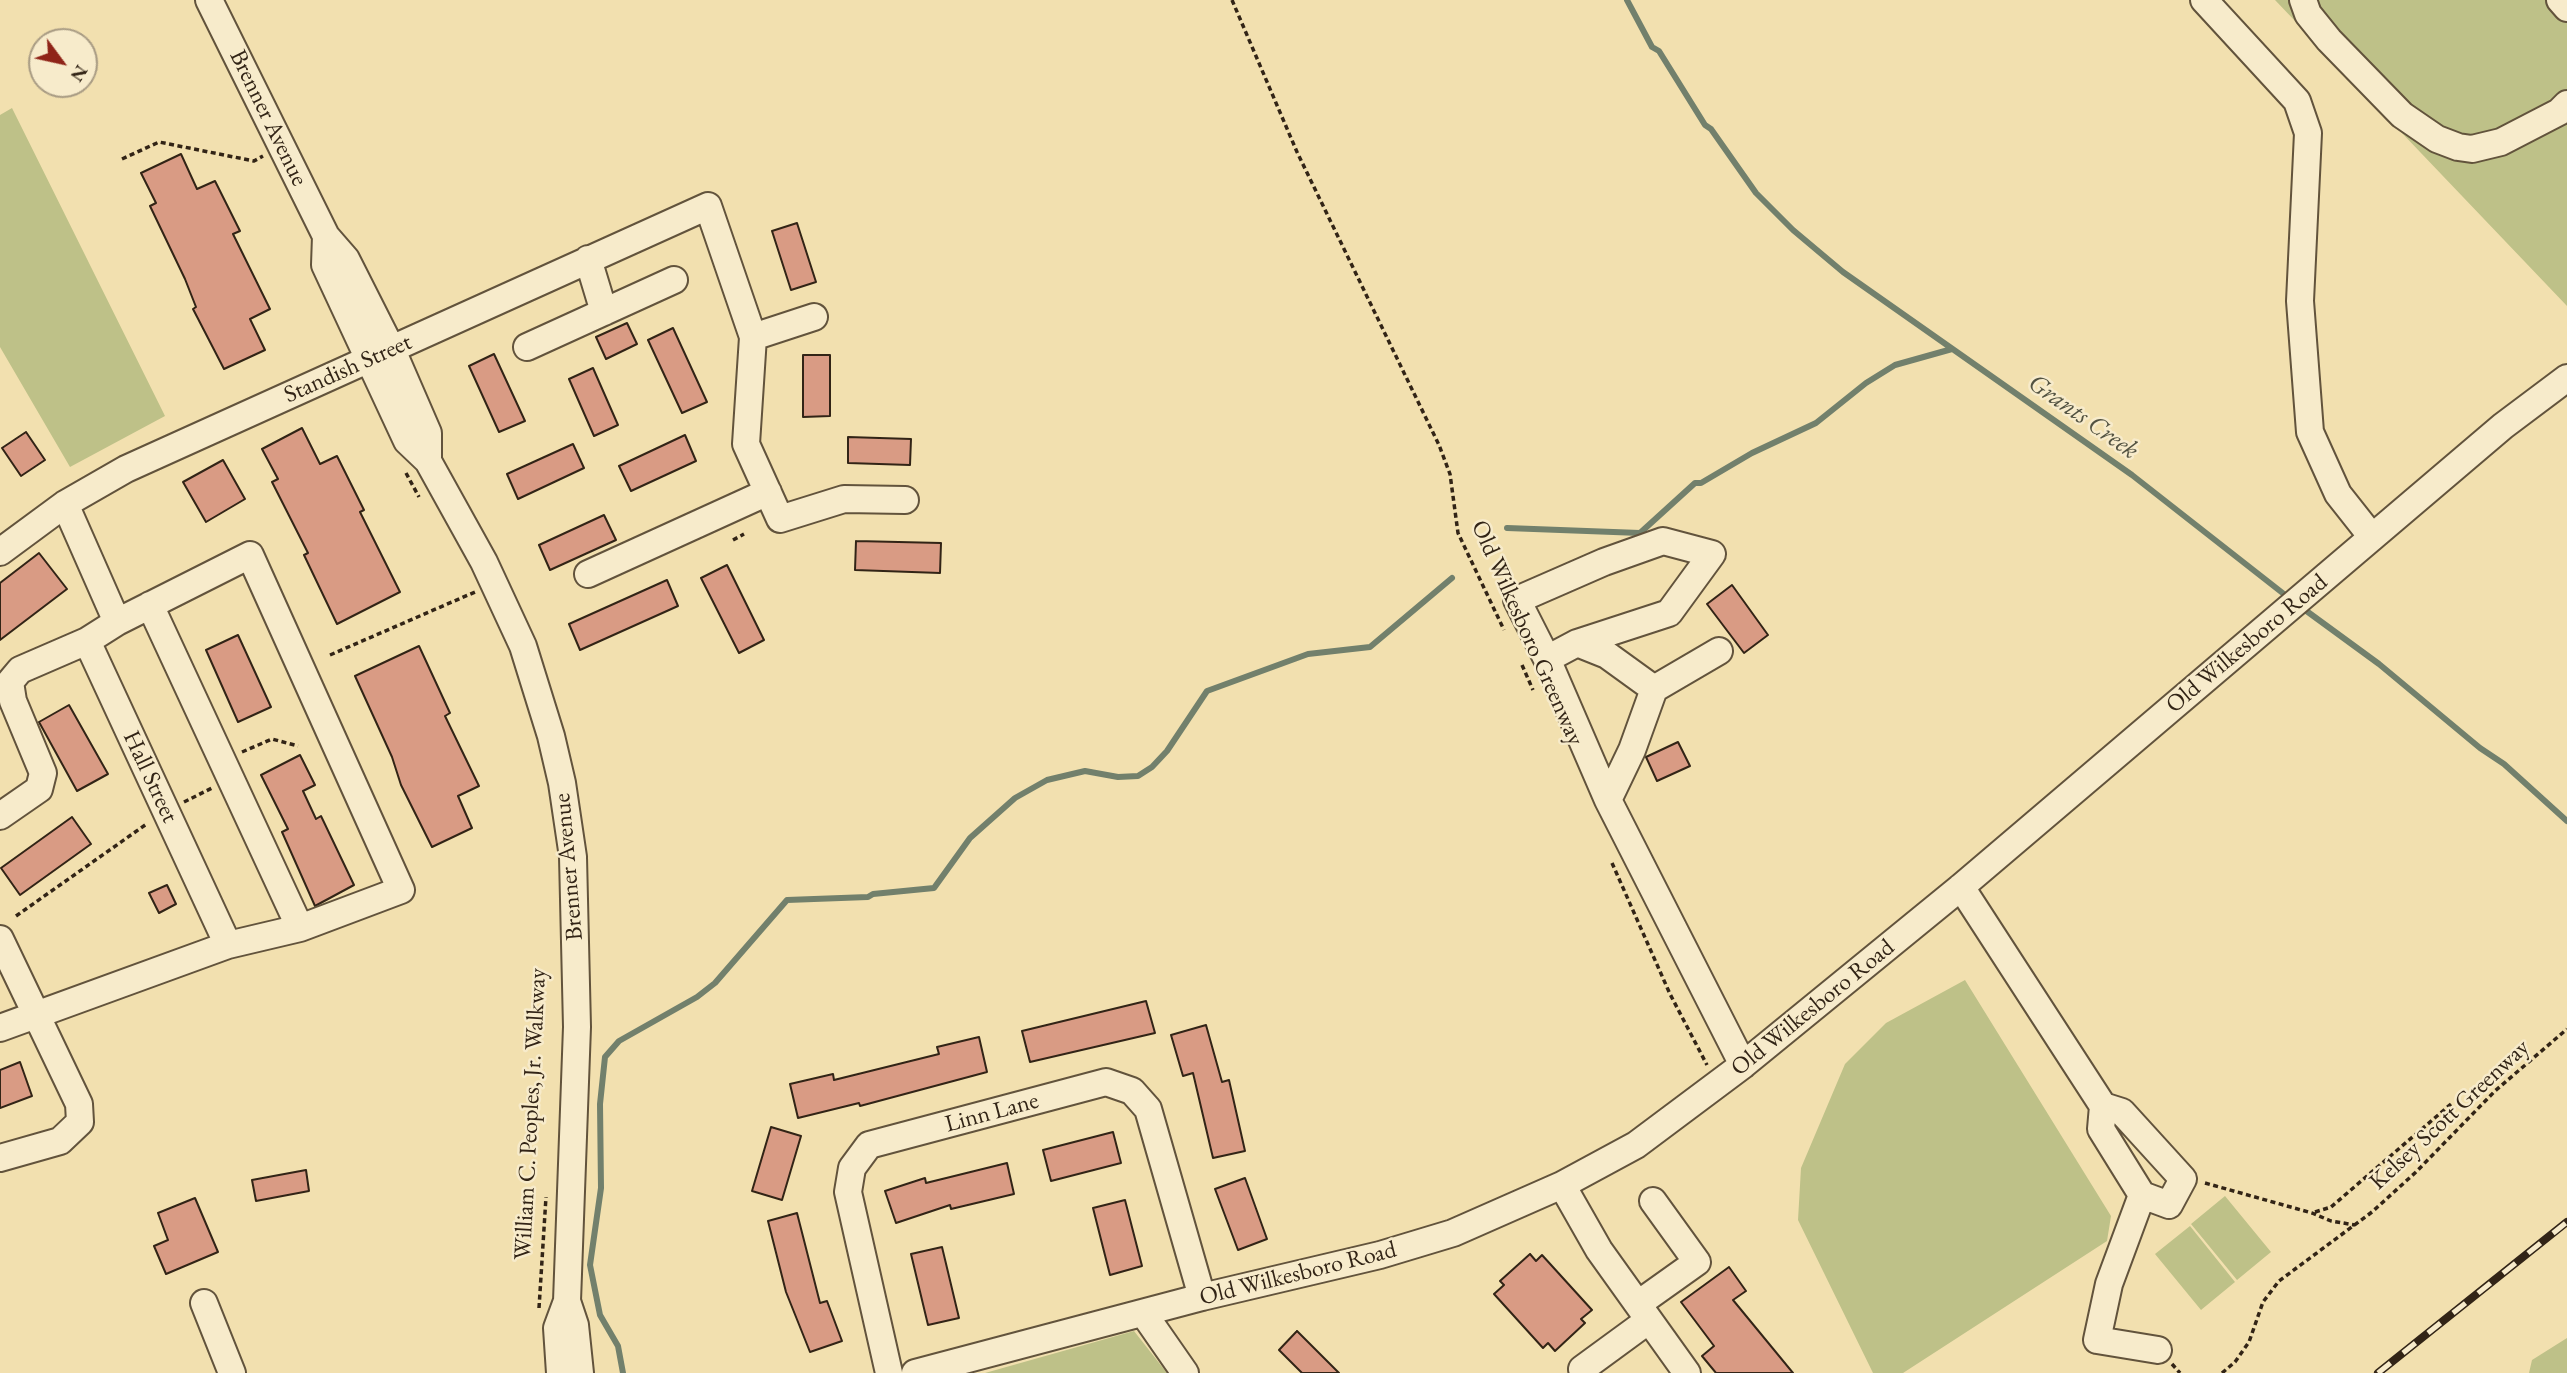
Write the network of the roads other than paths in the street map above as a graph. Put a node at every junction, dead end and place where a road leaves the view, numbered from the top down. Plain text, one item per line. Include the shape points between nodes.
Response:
1 (209, 0) edge
2 (2204, 0) edge
3 (2304, 0) edge
4 (2560, 0) edge
5 (2567, 8) edge
6 (2567, 104) edge
7 (588, 259) junction
8 (674, 280) dead end
9 (604, 312) junction
10 (814, 317) dead end
11 (753, 337) junction
12 (527, 347) dead end
13 (380, 355) junction
14 (2567, 378) edge
15 (768, 492) junction
16 (905, 499) dead end
17 (65, 504) junction
18 (2372, 537) junction
19 (0, 552) edge
20 (588, 574) dead end
21 (150, 605) junction
22 (117, 622) junction
23 (87, 640) junction
24 (1577, 643) junction
25 (1719, 651) dead end
26 (1547, 659) junction
27 (1654, 689) junction
28 (1608, 800) junction
29 (0, 816) edge
30 (1961, 887) junction
31 (300, 928) junction
32 (0, 939) edge
33 (228, 945) junction
34 (35, 1015) junction
35 (0, 1028) edge
36 (1743, 1065) junction
37 (2103, 1106) junction
38 (0, 1158) edge
39 (1563, 1185) junction
40 (2142, 1195) junction
41 (1653, 1201) dead end
42 (1202, 1297) junction
43 (204, 1304) dead end
44 (1644, 1312) junction
45 (1144, 1314) junction
46 (2158, 1350) dead end
47 (1582, 1369) dead end
48 (562, 1372) edge
49 (232, 1373) edge
50 (889, 1373) edge
51 (915, 1373) edge
52 (1185, 1373) edge
53 (1687, 1373) edge

1 - 13 street, Brenner Avenue via 326,236 346,259
2 - 18 street via 2297,101 2308,133 2300,301 2310,432 2338,494
3 - 6 street via 2308,14 2329,40 2402,115 2458,147 2472,149 2501,142
4 - 5 street
7 - 9 street
7 - 11 street, Standish Street via 708,206
7 - 13 street, Standish Street
8 - 9 street
9 - 12 street
10 - 11 street
11 - 15 street via 746,444
13 - 17 street, Standish Street via 126,469
13 - 48 street, Brenner Avenue via 407,441 428,461 484,562 523,646 564,795 573,857 577,1027 566,1301 575,1325
14 - 18 street, Old Wilkesboro Road
15 - 16 street via 780,519 844,499
15 - 20 street
17 - 19 street, Standish Street
17 - 22 street
18 - 30 street, Old Wilkesboro Road
21 - 22 street
21 - 31 street
21 - 31 street via 250,555 401,890
22 - 23 street
23 - 29 street via 14,674 10,682 13,701 43,773 39,789
23 - 33 street, Hall Street
24 - 26 street
24 - 26 street via 1669,613 1712,554 1663,541 1517,600
24 - 27 street via 1607,655
25 - 27 street
26 - 28 street
27 - 28 street
28 - 36 street
30 - 36 street, Old Wilkesboro Road
30 - 37 street
31 - 33 street
32 - 34 street
33 - 34 street
34 - 35 street
34 - 38 street via 79,1104 80,1122 61,1141
36 - 39 street, Old Wilkesboro Road via 1636,1145
37 - 40 street via 2101,1129
37 - 40 street via 2122,1112 2182,1179 2169,1205
39 - 42 street, Old Wilkesboro Road via 1453,1233
39 - 44 street via 1599,1250
40 - 46 street via 2109,1284 2097,1339
41 - 44 street via 1697,1262
42 - 45 street, Old Wilkesboro Road
42 - 50 street, Linn Lane via 1148,1109 1132,1091 1106,1082 869,1145 852,1168 848,1192
43 - 49 street
44 - 47 street
44 - 53 street
45 - 51 street, Old Wilkesboro Road
45 - 52 street

